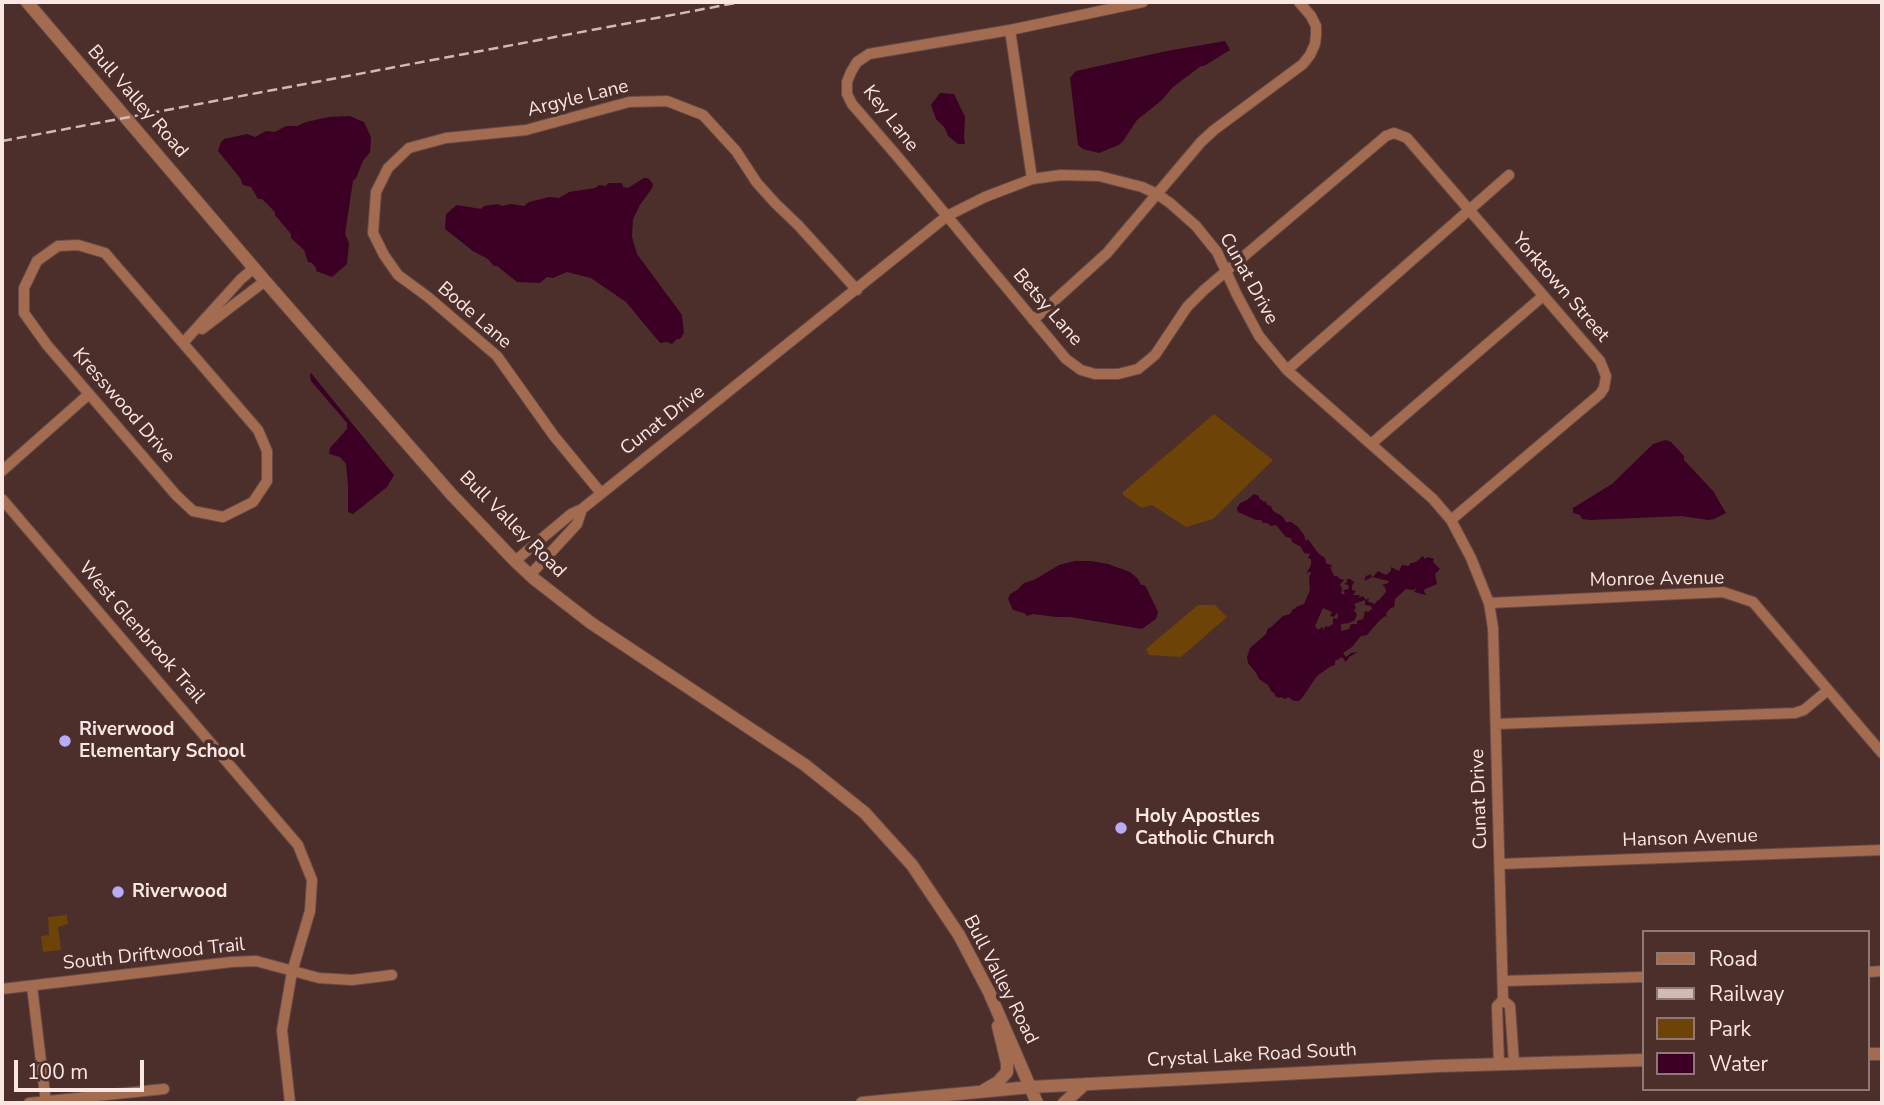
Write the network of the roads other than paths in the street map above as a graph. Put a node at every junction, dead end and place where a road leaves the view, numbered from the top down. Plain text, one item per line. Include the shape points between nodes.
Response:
1 (27, 2) edge
2 (1143, 2) edge
3 (1299, 2) edge
4 (1010, 30) junction
5 (1394, 133) joint
6 (1509, 175) dead end
7 (1032, 179) junction
8 (376, 192) joint
9 (1157, 194) junction
10 (1470, 210) junction
11 (947, 216) junction
12 (254, 268) junction
13 (1227, 272) junction
14 (265, 281) junction
15 (857, 290) junction
16 (1543, 296) junction
17 (1033, 320) junction
18 (183, 343) junction
19 (1287, 370) junction
20 (89, 394) junction
21 (1371, 444) junction
22 (2, 471) edge
23 (601, 493) junction
24 (2, 499) edge
25 (582, 509) junction
26 (1451, 520) junction
27 (515, 561) junction
28 (530, 575) junction
29 (1489, 603) junction
30 (1828, 690) junction
31 (1496, 724) junction
32 (1882, 753) edge
33 (1882, 850) edge
34 (1500, 864) junction
35 (292, 972) junction
36 (393, 975) dead end
37 (1643, 978) edge
38 (1503, 981) junction
39 (32, 986) junction
40 (2, 989) edge
41 (989, 992) junction
42 (1503, 1000) junction
43 (1643, 1060) edge
44 (1514, 1063) junction
45 (1499, 1064) junction
46 (1085, 1084) junction
47 (1031, 1087) junction
48 (163, 1089) dead end
49 (981, 1092) junction
50 (46, 1102) edge
51 (29, 1103) edge
52 (290, 1103) edge
53 (862, 1103) edge
54 (1037, 1103) edge
55 (1064, 1103) edge

1 - 12 street, Bull Valley Road
2 - 4 street
3 - 9 street via 1316,26 1315,44 1303,65 1214,130
4 - 7 street
4 - 11 street, Key Lane via 869,54 857,62 847,82 852,104
5 - 10 street, Yorktown Street via 1412,142
5 - 13 street, Betsy Lane
6 - 10 street
7 - 9 street, Cunat Drive via 1099,176
7 - 11 street, Cunat Drive
8 - 15 street, Argyle Lane via 388,168 409,148 446,138 526,130 629,102 667,100 703,116 736,151 757,183
8 - 23 street, Bode Lane via 373,233 398,275 497,356
9 - 13 street, Cunat Drive via 1196,226
9 - 17 street via 1107,253
10 - 16 street, Yorktown Street
10 - 19 street
11 - 15 street, Cunat Drive
11 - 17 street, Betsy Lane
12 - 14 street, Bull Valley Road
12 - 18 street
13 - 17 street, Betsy Lane via 1187,307 1155,355 1138,369 1118,374 1081,370
13 - 19 street, Cunat Drive via 1259,336
14 - 18 street
14 - 27 street, Bull Valley Road
15 - 23 street, Cunat Drive
16 - 21 street
16 - 26 street, Yorktown Street via 1600,361 1604,388
18 - 20 street, Kresswood Drive via 105,253 78,245 58,246 37,261 24,288 24,313
18 - 20 street, Kresswood Drive via 258,430 267,451 267,481 253,502 223,517 193,511
19 - 21 street, Cunat Drive
20 - 22 street
21 - 26 street, Cunat Drive
23 - 25 street, Cunat Drive
24 - 35 street, West Glenbrook Trail via 298,845 312,880 310,911
25 - 27 street, Cunat Drive
25 - 28 street, Cunat Drive via 577,524
26 - 29 street, Cunat Drive
27 - 28 street, Bull Valley Road
28 - 41 street, Bull Valley Road via 591,623 805,765 865,813 912,865 959,935
29 - 30 street, Monroe Avenue via 1723,592 1753,602
29 - 31 street, Cunat Drive
30 - 31 street via 1795,713
30 - 32 street, Monroe Avenue
31 - 34 street, Cunat Drive
33 - 34 street, Hanson Avenue
34 - 38 street, Cunat Drive
35 - 36 street, South Driftwood Trail via 341,979
35 - 39 street, South Driftwood Trail via 256,961 232,962
35 - 52 street, West Glenbrook Trail via 282,1030
37 - 38 street
38 - 42 street, Cunat Drive
39 - 40 street, South Driftwood Trail
39 - 50 street
41 - 47 street, Bull Valley Road
41 - 49 street via 1007,1072
42 - 44 street, Cunat Drive via 1510,1006
42 - 45 street, Cunat Drive via 1497,1006
43 - 44 street, Crystal Lake Road South
44 - 45 street, Crystal Lake Road South
45 - 46 street, Crystal Lake Road South
46 - 47 street, Crystal Lake Road South
46 - 55 street
47 - 49 street, Crystal Lake Road South
47 - 54 street, Bull Valley Road
48 - 50 street
49 - 53 street, Crystal Lake Road South
50 - 51 street

